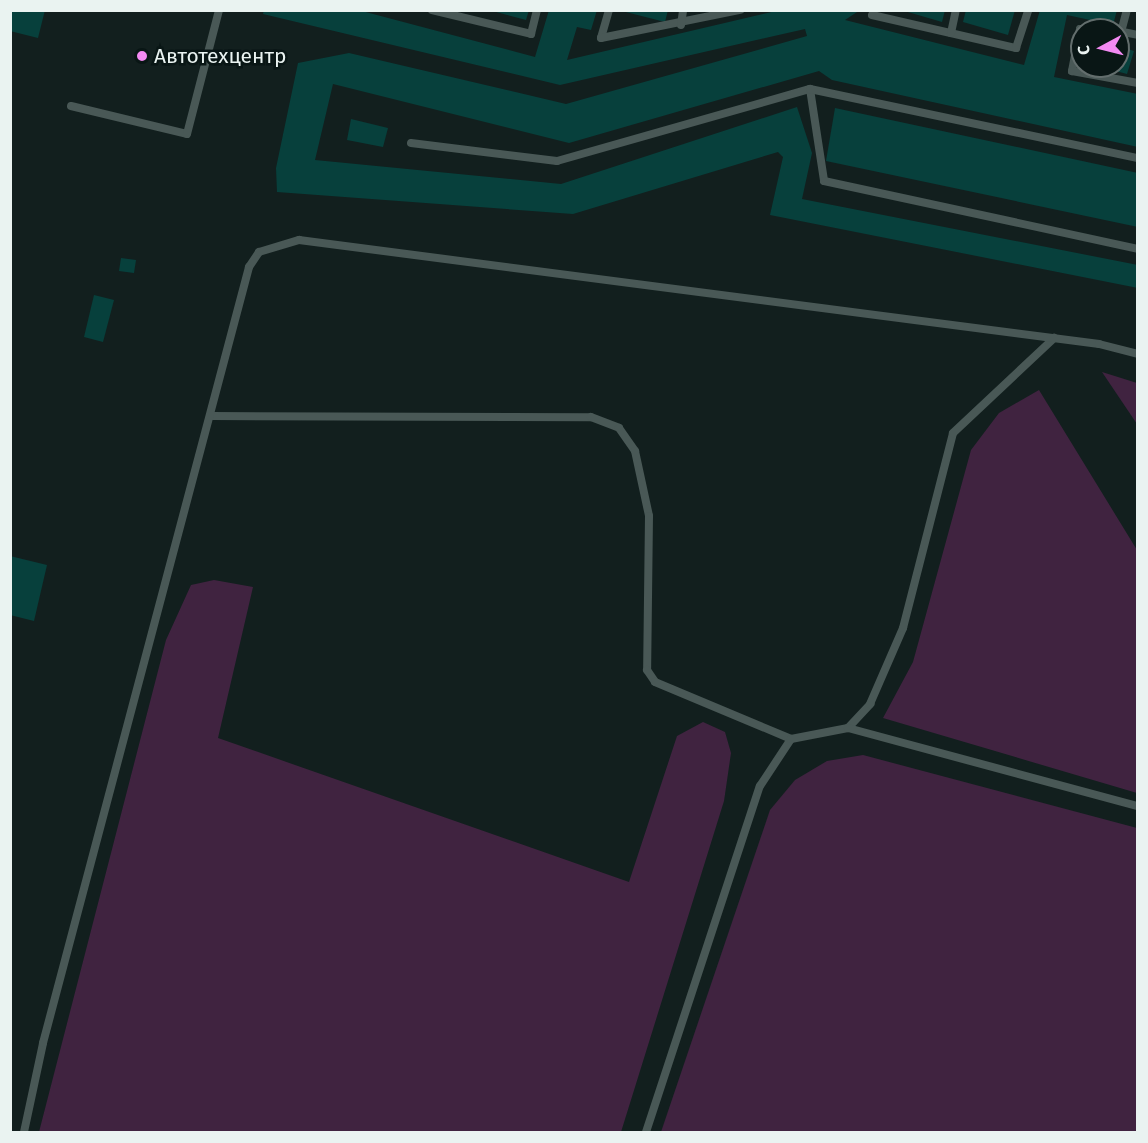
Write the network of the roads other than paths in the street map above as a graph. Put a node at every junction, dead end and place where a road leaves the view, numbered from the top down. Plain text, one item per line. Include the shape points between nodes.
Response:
1 (219, 10) edge
2 (432, 10) edge
3 (537, 10) edge
4 (609, 10) edge
5 (683, 10) edge
6 (740, 10) edge
7 (956, 10) edge
8 (1028, 10) edge
9 (872, 15) dead end
10 (681, 25) junction
11 (951, 33) junction
12 (1110, 78) edge
13 (1137, 83) edge
14 (810, 89) junction
15 (71, 105) dead end
16 (411, 143) dead end
17 (1137, 158) edge
18 (1137, 249) edge
19 (1054, 338) junction
20 (1137, 354) edge
21 (212, 416) junction
22 (849, 728) junction
23 (791, 739) junction
24 (1137, 806) edge
25 (24, 1132) edge
26 (646, 1132) edge

1 - 15 lane via 187,134
2 - 3 lane via 531,34
4 - 10 lane via 601,38
5 - 10 lane
6 - 10 lane
7 - 11 lane
8 - 11 lane via 1016,48
9 - 11 lane
12 - 13 lane
14 - 16 lane via 557,161
14 - 17 lane
14 - 18 lane via 824,181
19 - 20 lane
19 - 21 lane via 282,242 259,252 249,267
19 - 22 lane via 953,434 903,628 870,704
21 - 23 lane via 591,417 619,429 635,451 649,516 647,670 655,682
21 - 25 lane via 43,1042
22 - 23 lane
22 - 24 lane
23 - 26 lane via 760,786

